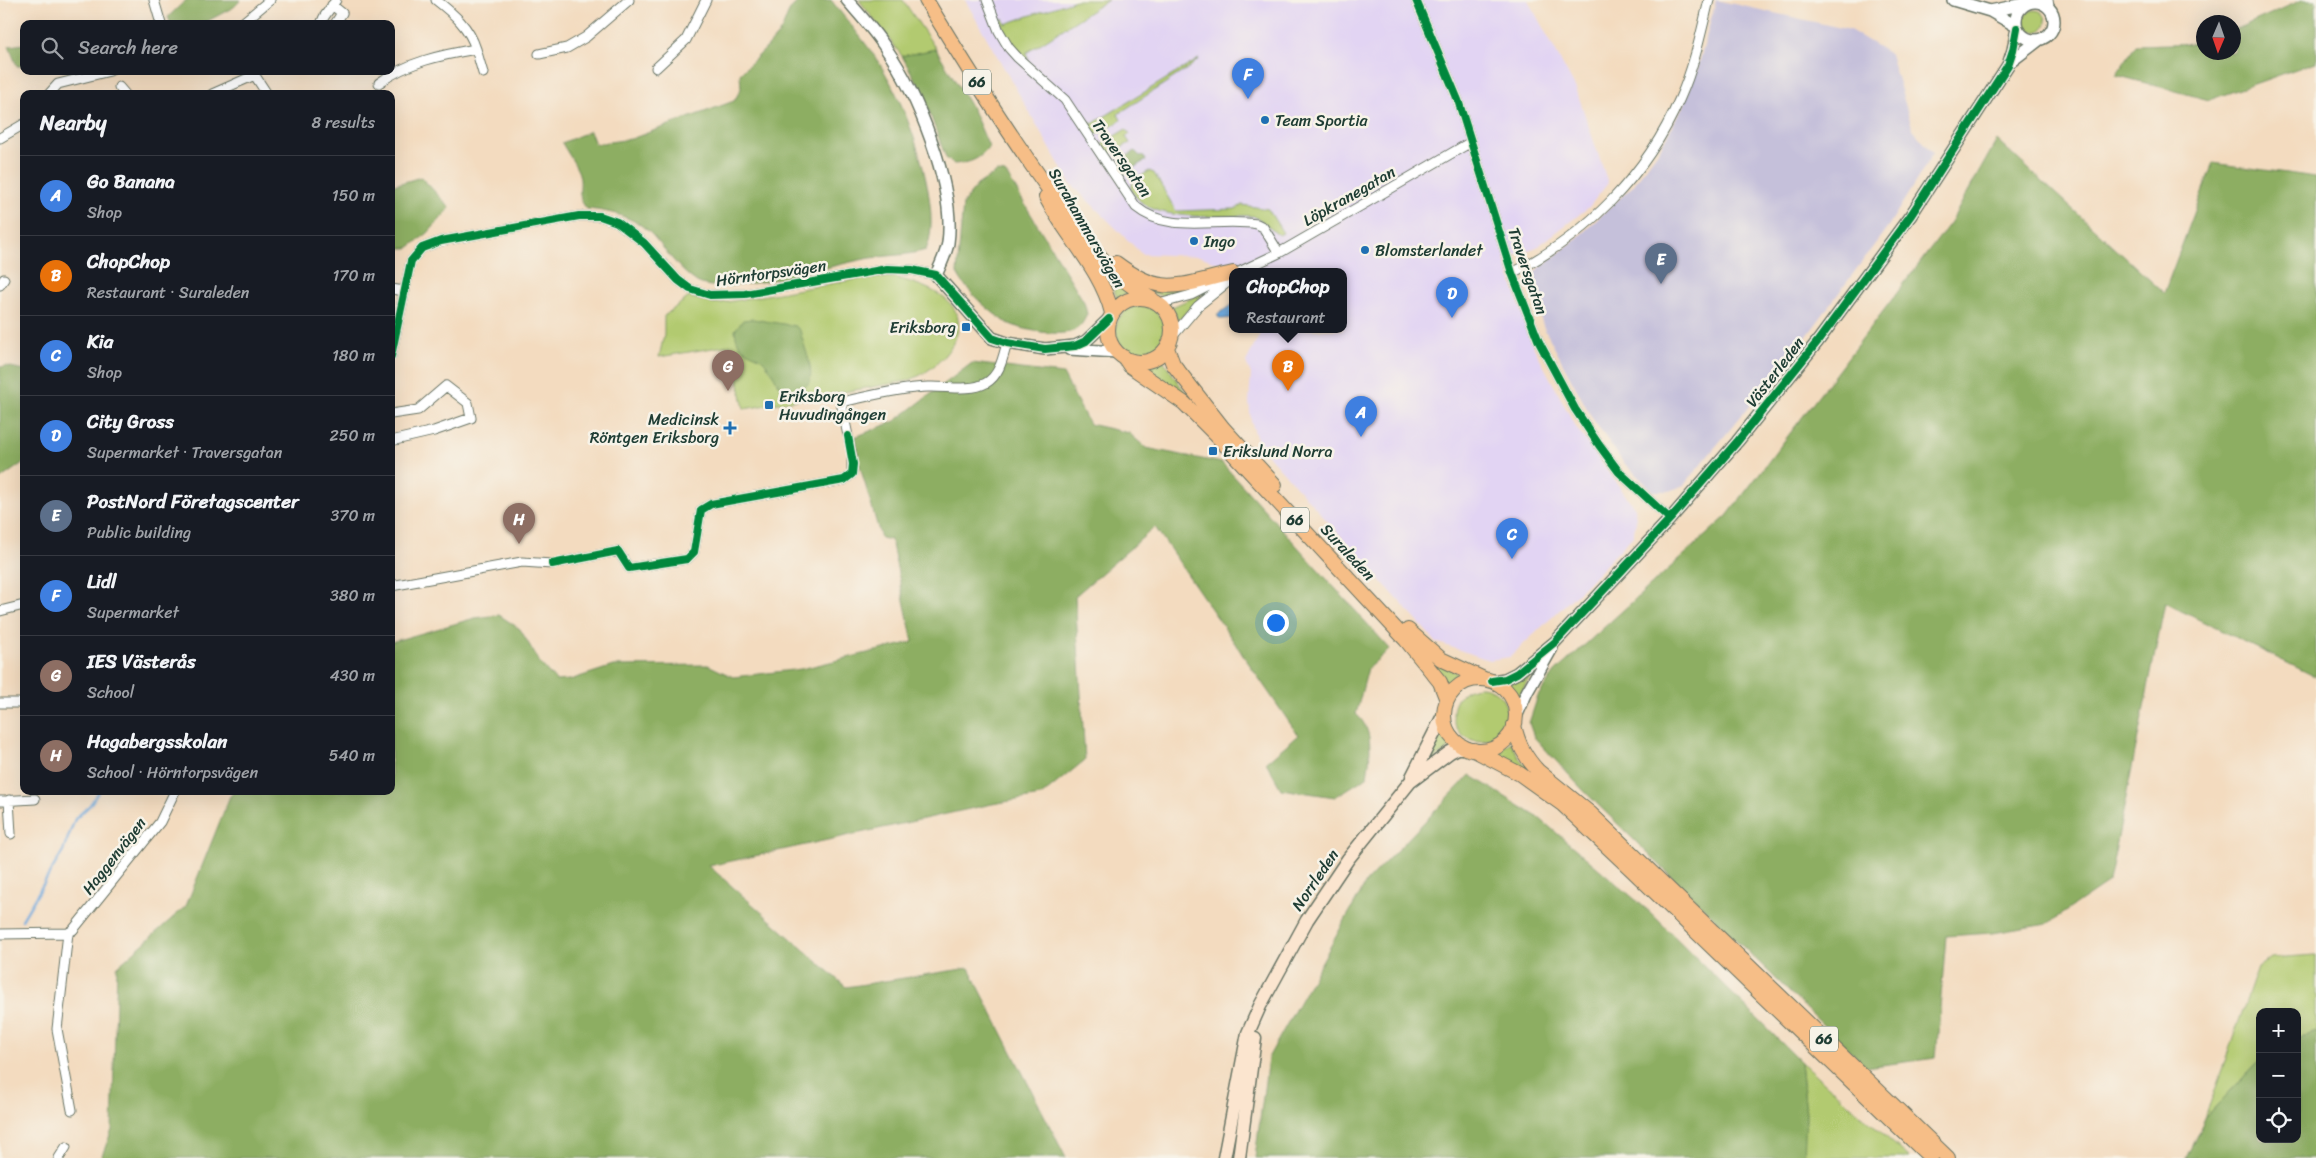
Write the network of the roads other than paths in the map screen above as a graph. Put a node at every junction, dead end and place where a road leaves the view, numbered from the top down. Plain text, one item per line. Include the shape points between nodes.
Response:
1 (154, 0) edge
2 (270, 0) edge
3 (436, 0) edge
4 (629, 0) edge
5 (706, 0) edge
6 (847, 0) edge
7 (926, 0) edge
8 (987, 0) edge
9 (1416, 0) edge
10 (1709, 0) edge
11 (1953, 0) edge
12 (2029, 2) edge
13 (334, 3) edge
14 (2048, 4) edge
15 (1990, 11) junction
16 (160, 20) edge
17 (246, 20) edge
18 (324, 20) edge
19 (338, 20) edge
20 (2017, 27) junction
21 (2039, 40) junction
22 (476, 49) junction
23 (539, 54) dead end
24 (2008, 65) junction
25 (656, 68) dead end
26 (395, 73) edge
27 (483, 73) dead end
28 (94, 75) edge
29 (250, 75) edge
30 (255, 75) edge
31 (391, 75) edge
32 (379, 83) dead end
33 (53, 90) edge
34 (220, 90) edge
35 (265, 90) edge
36 (20, 128) edge
37 (0, 138) edge
38 (1471, 142) junction
39 (1029, 162) junction
40 (1279, 253) junction
41 (1247, 268) edge
42 (1512, 273) junction
43 (936, 275) junction
44 (1229, 276) edge
45 (1229, 277) edge
46 (1229, 279) edge
47 (395, 290) edge
48 (405, 291) junction
49 (1156, 302) junction
50 (1111, 316) junction
51 (395, 337) edge
52 (1008, 343) junction
53 (1169, 343) junction
54 (1059, 348) junction
55 (1120, 355) junction
56 (395, 413) edge
57 (395, 440) edge
58 (1670, 519) junction
59 (395, 585) edge
60 (20, 606) edge
61 (0, 611) edge
62 (1555, 642) junction
63 (1488, 680) junction
64 (0, 703) edge
65 (20, 703) edge
66 (1445, 707) junction
67 (1515, 721) junction
68 (1470, 749) junction
69 (1410, 782) junction
70 (173, 795) edge
71 (35, 799) dead end
72 (5, 800) edge
73 (11, 834) dead end
74 (68, 933) junction
75 (0, 934) edge
76 (1260, 1006) junction
77 (72, 1110) dead end
78 (66, 1147) dead end
79 (59, 1158) edge
80 (1224, 1158) edge
81 (1240, 1158) edge
82 (1931, 1158) edge
83 (1948, 1158) edge

1 - 16 street
2 - 17 street
3 - 22 street via 456,16 472,36
4 - 23 street via 586,37 567,48
5 - 25 street via 686,40
6 - 43 street via 896,62 918,107 946,189 948,243
7 - 39 main road, Surahammarsvägen / 66
8 - 40 street, Traversgatan via 999,31 1010,48 1065,100 1136,207 1167,222 1257,224
9 - 38 street, Traversgatan via 1442,59
10 - 42 street via 1680,98 1641,166 1583,228
11 - 15 street
12 - 14 street
12 - 15 street
12 - 20 street via 2017,13
13 - 18 street
13 - 19 street via 342,14
14 - 21 street via 2054,25 2050,34
15 - 20 street
20 - 21 street via 2027,39
20 - 24 street, Västerleden
21 - 24 street, Västerleden
22 - 26 street via 418,62
22 - 27 street
24 - 58 street, Västerleden via 1911,215 1784,385
28 - 33 street via 58,84
29 - 34 street
30 - 35 street
31 - 32 street
36 - 37 street
38 - 40 street, Löpkranegatan
38 - 42 street, Traversgatan
39 - 44 main road via 1086,233 1116,264 1142,280 1157,286 1170,286
39 - 49 main road, Surahammarsvägen / 66 via 1099,256 1135,290
39 - 50 main road, Surahammarsvägen / 66 via 1056,217 1103,287
40 - 41 street, Löpkranegatan
42 - 58 street, Traversgatan via 1539,342 1576,410 1619,472
43 - 48 street, Hörntorpsvägen via 887,269 745,294 710,295 690,289 678,280 644,243 617,222 600,216 579,216 430,244 411,261
43 - 52 street via 992,338
45 - 49 street via 1191,295
46 - 53 street via 1198,306
47 - 48 street
48 - 51 street, Hörntorpsvägen
49 - 50 main road via 1142,297 1131,298
49 - 53 main road, 66 via 1168,313 1171,322
50 - 54 street via 1086,341
50 - 55 main road, 66 via 1108,336
52 - 54 street
52 - 59 street via 998,371 986,382 974,386 904,390 841,402 852,455 852,474 844,480 711,504 701,510 694,552 687,560 629,568 618,551 552,564 522,562
53 - 55 main road via 1152,360 1137,362
53 - 63 main road, Suraleden / 66 via 1173,364 1223,428 1413,636 1441,659
54 - 55 street
55 - 66 main road, Suraleden / 66 via 1130,366 1184,403 1406,640 1440,682
56 - 57 street via 418,410 446,386 468,403 471,418
58 - 62 street, Västerleden
60 - 61 street
62 - 63 street, Västerleden via 1517,673 1505,679
62 - 67 street, Västerleden
63 - 66 main road via 1472,680 1459,685
63 - 67 main road, 66 via 1502,686 1510,695 1515,707
64 - 65 street
66 - 68 main road, 66 via 1446,726 1451,736
66 - 69 main road, Norrleden
67 - 68 main road via 1508,737 1499,745 1487,750
67 - 83 main road, 66 via 1519,744 1530,762 1597,820
68 - 69 main road, Norrleden via 1458,748 1450,752
68 - 82 main road, 66 via 1520,774 1562,804
69 - 76 main road, Norrleden via 1348,859 1307,920
70 - 74 street, Haggenvägen via 160,822 79,925
71 - 72 street
72 - 73 street
74 - 75 street
74 - 77 street via 57,1030
76 - 80 main road, Norrleden via 1248,1033
76 - 81 main road, Norrleden
78 - 79 street

